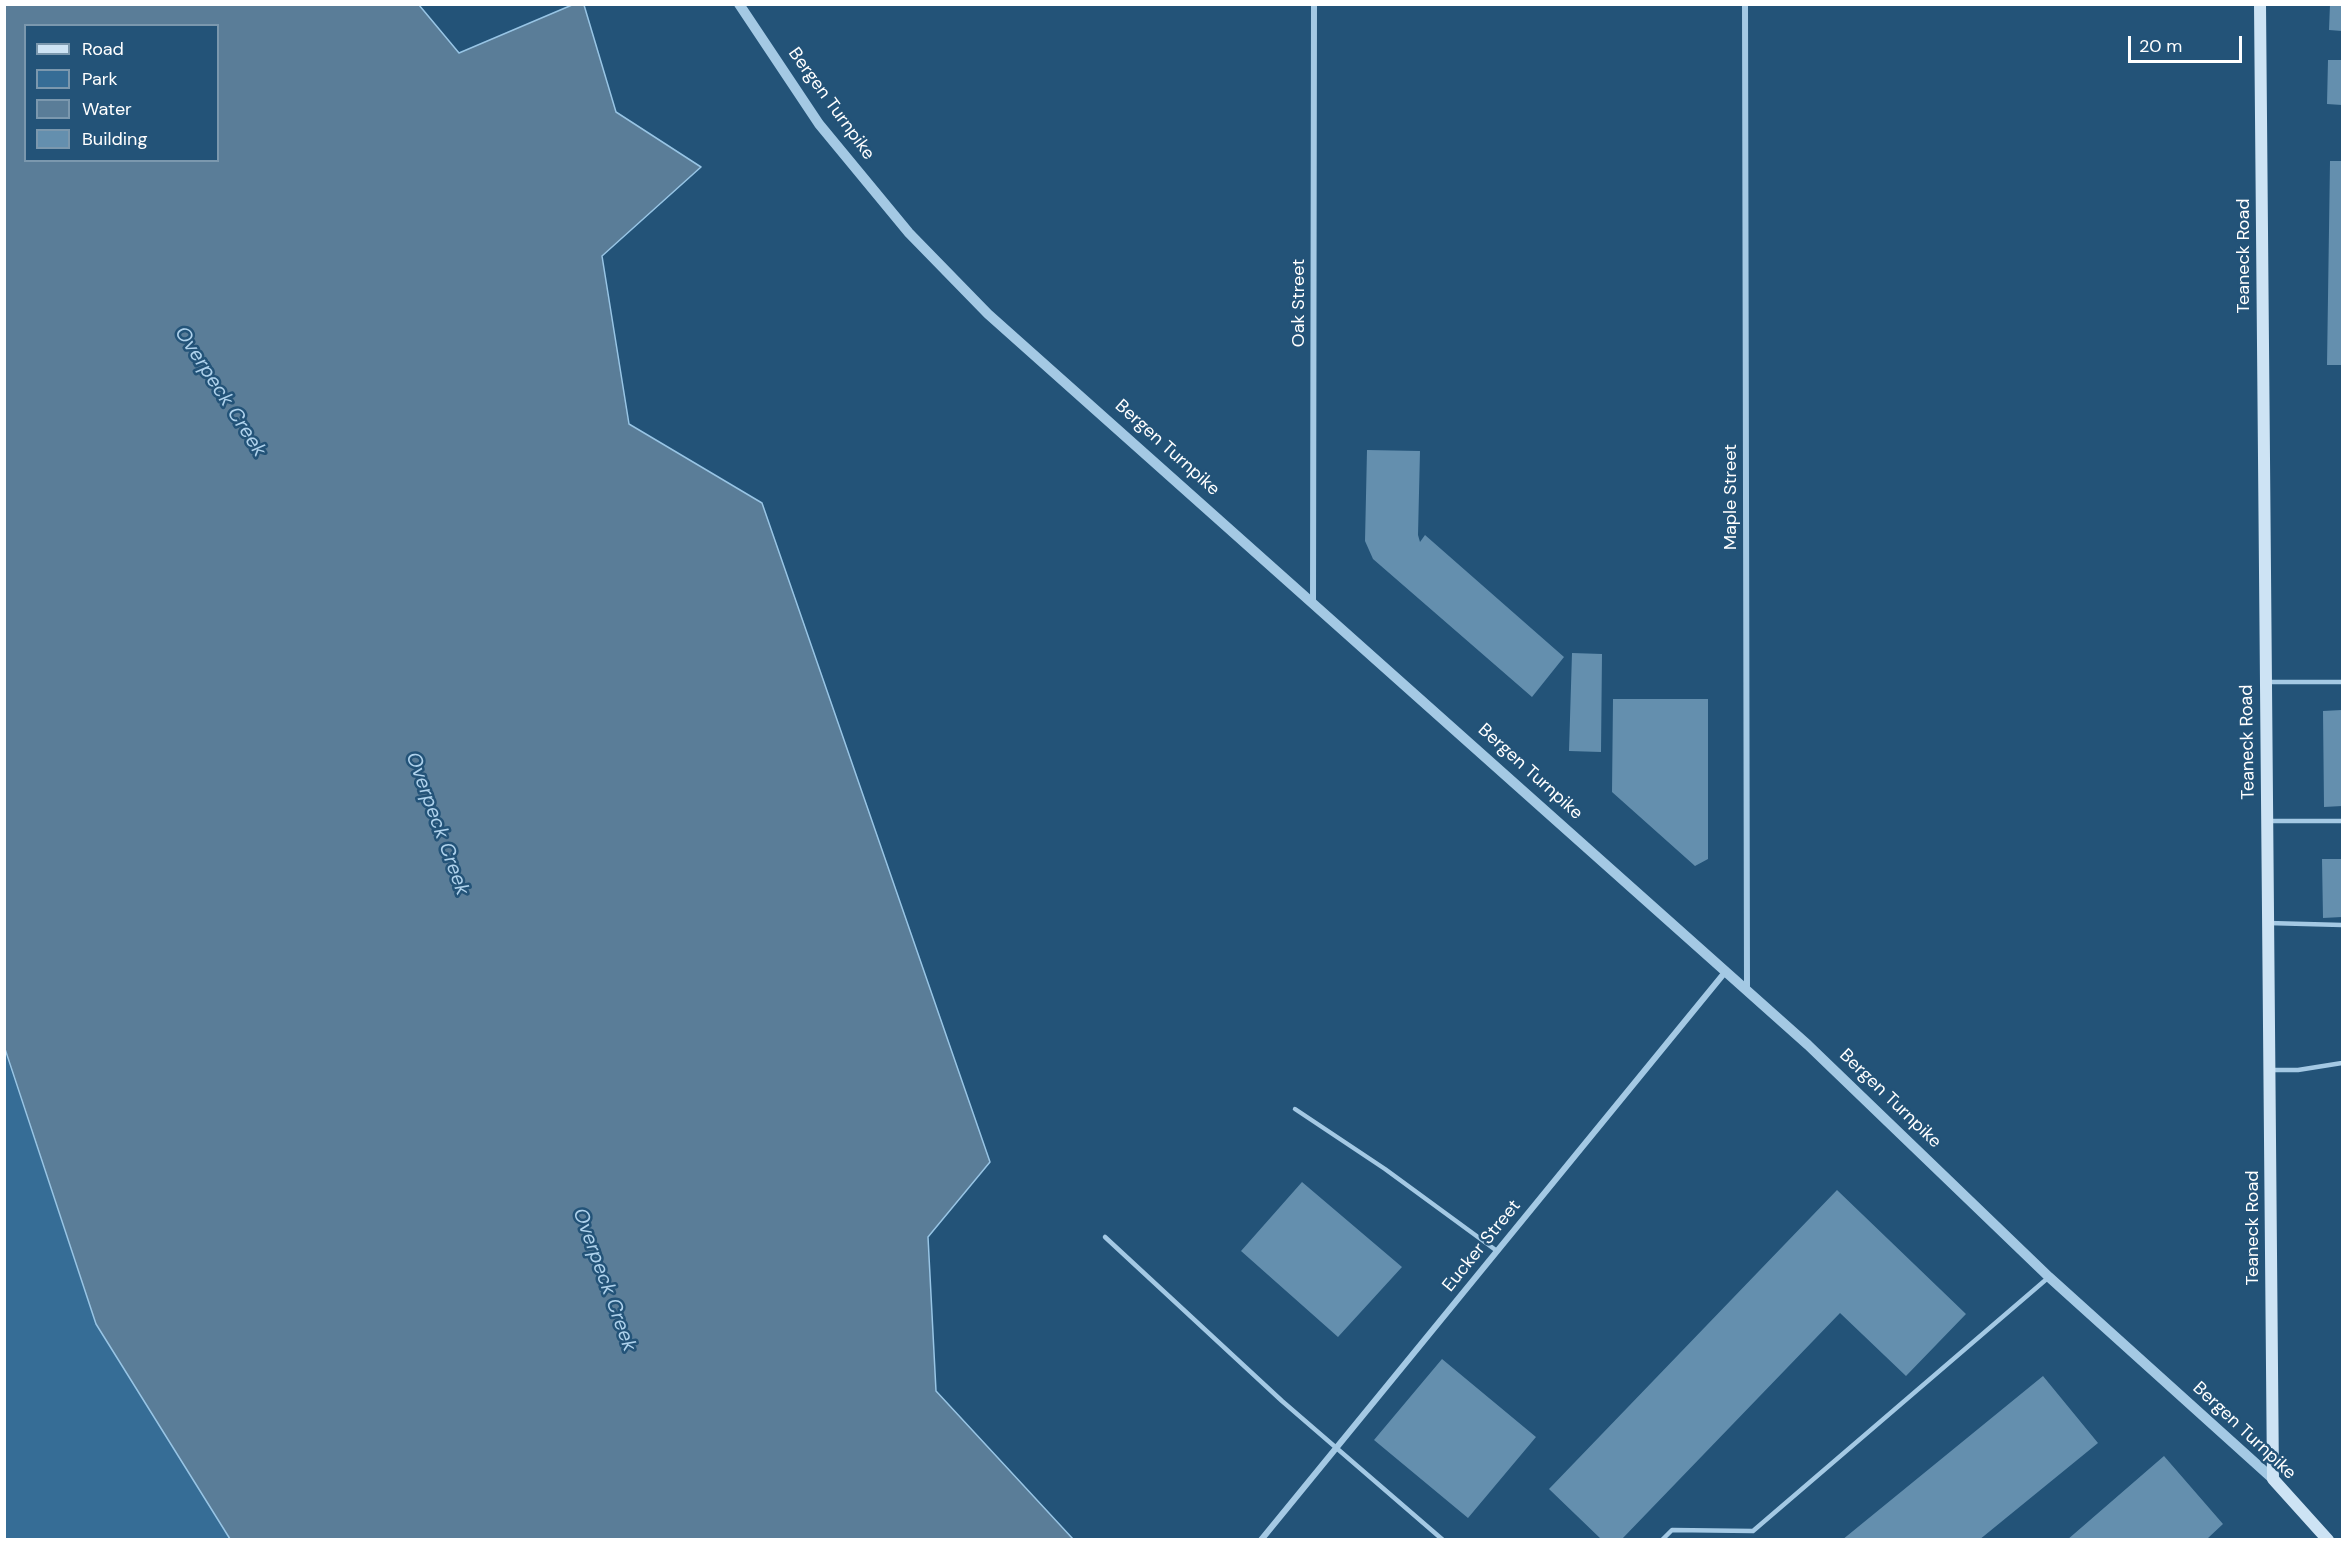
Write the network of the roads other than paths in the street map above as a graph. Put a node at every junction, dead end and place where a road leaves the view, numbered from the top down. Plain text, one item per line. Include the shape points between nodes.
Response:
1 (739, 4) edge
2 (1314, 4) edge
3 (1745, 4) edge
4 (2260, 4) edge
5 (1313, 602) junction
6 (2265, 682) junction
7 (2343, 682) edge
8 (2267, 821) junction
9 (2343, 821) edge
10 (2268, 923) junction
11 (2343, 925) edge
12 (1726, 971) junction
13 (1747, 990) junction
14 (2343, 1063) edge
15 (2270, 1070) junction
16 (1295, 1109) dead end
17 (1105, 1237) dead end
18 (1497, 1251) junction
19 (2049, 1277) junction
20 (1336, 1448) junction
21 (2273, 1479) junction
22 (1261, 1539) edge
23 (1443, 1539) edge
24 (1662, 1539) edge
25 (2328, 1539) edge

1 - 5 street, Bergen Turnpike via 819,124 909,233 988,314
2 - 5 street, Oak Street
3 - 13 street, Maple Street
4 - 6 main road, Teaneck Road
5 - 12 street, Bergen Turnpike
6 - 7 lane
6 - 8 main road, Teaneck Road
8 - 9 lane
8 - 10 main road, Teaneck Road
10 - 11 lane
10 - 15 main road, Teaneck Road
12 - 13 street, Bergen Turnpike
12 - 18 street, Eucker Street
13 - 19 street, Bergen Turnpike
14 - 15 lane via 2298,1071
15 - 21 main road, Teaneck Road
16 - 18 lane
17 - 20 lane
18 - 20 street, Eucker Street
19 - 21 street, Bergen Turnpike
19 - 24 lane via 1753,1531 1672,1530
20 - 22 street, Eucker Street
20 - 23 lane
21 - 25 main road, Bergen Turnpike

